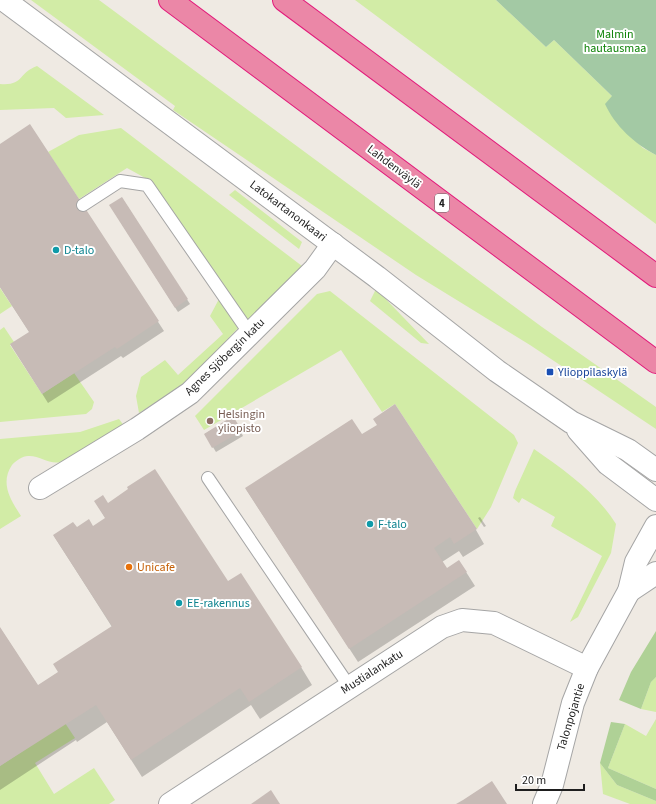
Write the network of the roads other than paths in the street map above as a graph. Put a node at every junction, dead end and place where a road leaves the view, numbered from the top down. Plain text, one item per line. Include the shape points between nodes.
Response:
1 (4, 0) edge
2 (152, 0) edge
3 (170, 0) edge
4 (284, 0) edge
5 (228, 43) junction
6 (83, 205) dead end
7 (333, 244) junction
8 (656, 276) edge
9 (250, 334) junction
10 (656, 362) edge
11 (571, 422) junction
12 (656, 470) edge
13 (208, 478) dead end
14 (40, 488) dead end
15 (656, 500) edge
16 (656, 526) edge
17 (656, 573) edge
18 (629, 591) junction
19 (587, 668) junction
20 (349, 686) junction
21 (170, 804) edge
22 (544, 804) edge

1 - 7 street, Latokartanonkaari
2 - 5 highway
3 - 5 highway, Lahdenväylä / 4
4 - 8 highway
5 - 10 highway, Lahdenväylä / 4
6 - 9 lane via 120,180 146,185
7 - 9 street, Agnes Sjöbergin katu via 316,269
7 - 11 street, Latokartanonkaari via 470,351
9 - 14 street, Agnes Sjöbergin katu via 190,393 137,429
11 - 12 street, Latokartanonkaari via 628,450
11 - 15 street, Latokartanonkaari via 608,464
13 - 20 lane
16 - 18 street, Talonpojantie via 636,562
17 - 18 street, Talonpojantie
18 - 19 street, Talonpojantie
19 - 20 street, Mustialankatu via 494,623 462,620 442,627
19 - 22 street, Talonpojantie via 573,703 552,785
20 - 21 street, Mustialankatu

